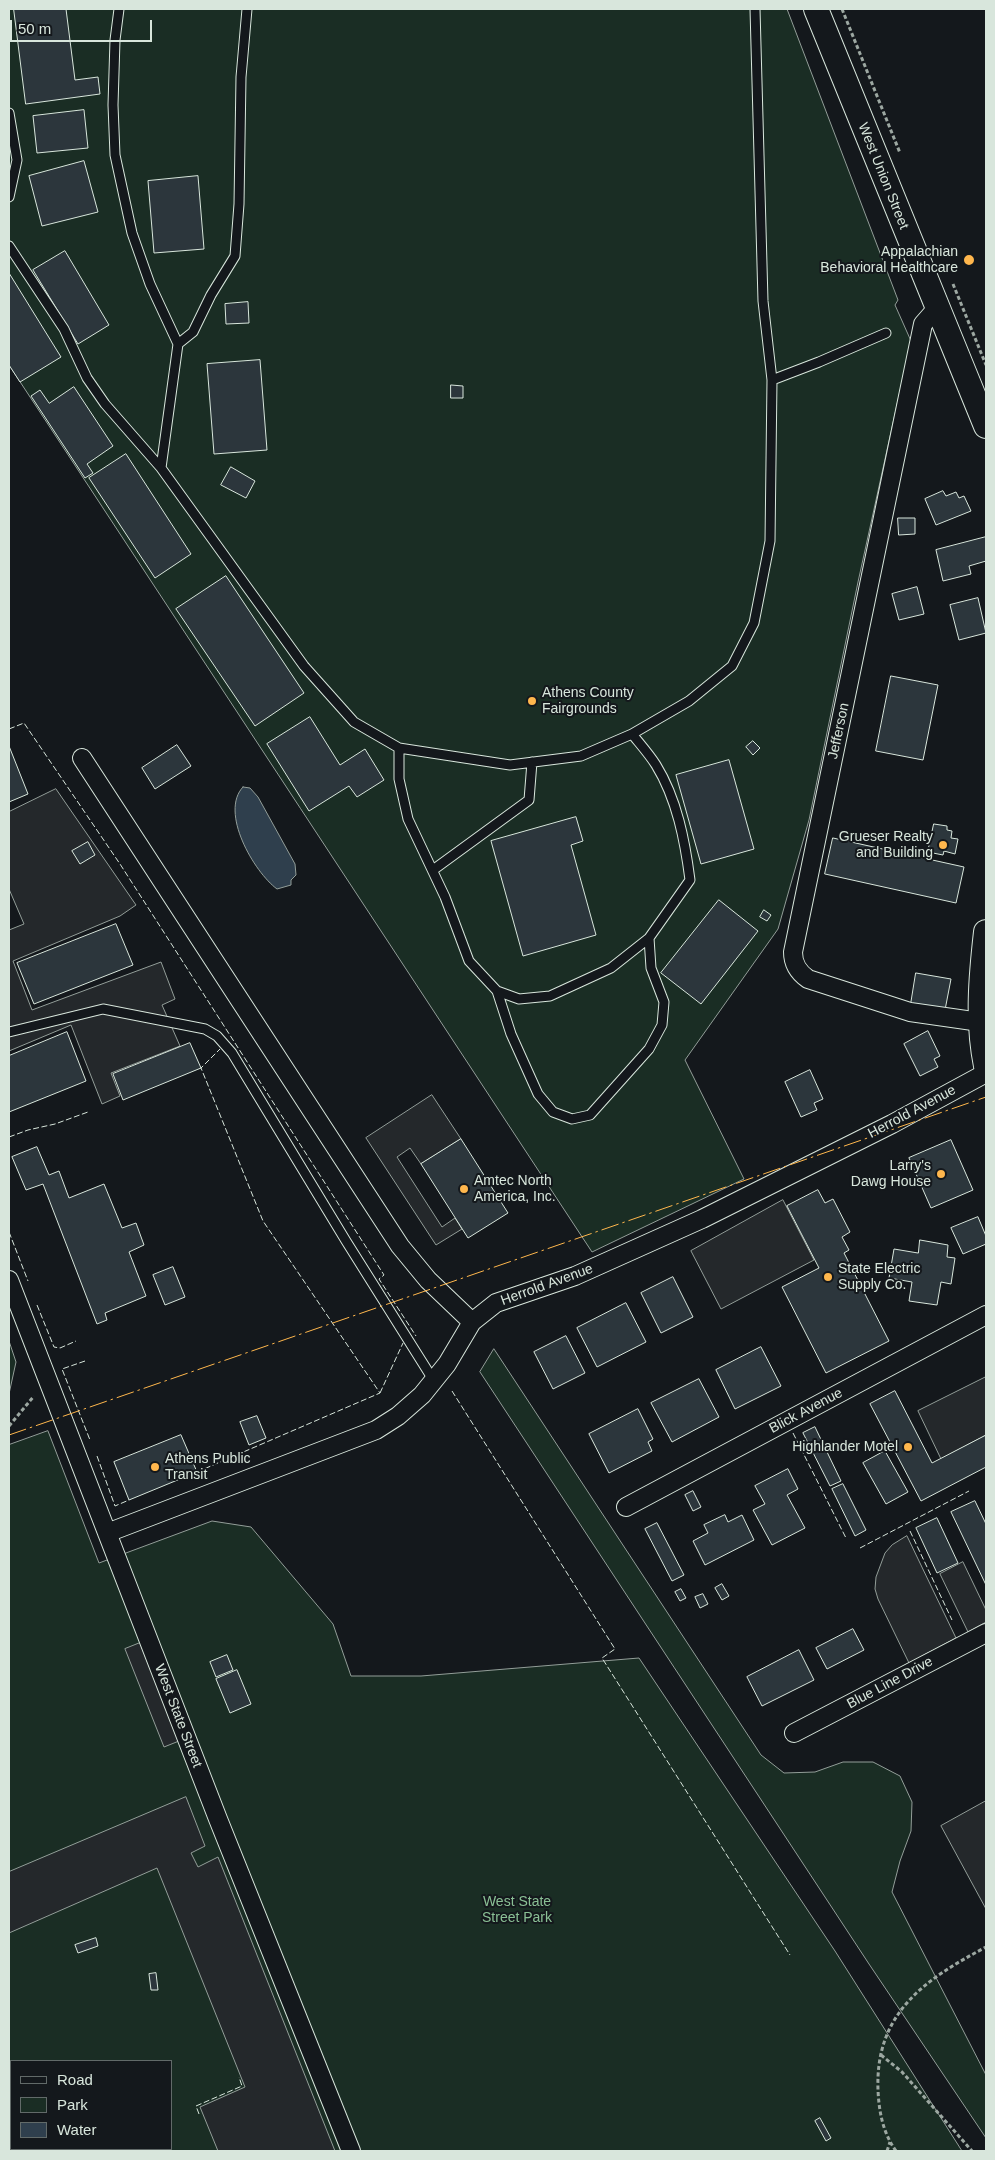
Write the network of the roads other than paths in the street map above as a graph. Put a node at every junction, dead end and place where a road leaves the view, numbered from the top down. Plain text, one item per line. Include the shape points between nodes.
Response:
1 (119, 9) edge
2 (247, 9) edge
3 (755, 9) edge
4 (816, 9) edge
5 (9, 112) edge
6 (9, 198) edge
7 (9, 246) edge
8 (937, 308) junction
9 (886, 333) dead end
10 (178, 344) junction
11 (772, 380) junction
12 (986, 426) edge
13 (161, 468) junction
14 (632, 734) junction
15 (399, 748) junction
16 (82, 758) dead end
17 (532, 762) junction
18 (433, 870) junction
19 (986, 932) edge
20 (649, 938) junction
21 (497, 991) junction
22 (980, 1022) junction
23 (9, 1032) edge
24 (986, 1066) edge
25 (986, 1073) edge
26 (9, 1280) edge
27 (986, 1315) edge
28 (472, 1322) junction
29 (434, 1381) junction
30 (626, 1507) dead end
31 (107, 1533) junction
32 (986, 1633) edge
33 (794, 1733) dead end
34 (352, 2151) edge

1 - 10 lane via 112,105 115,155 132,233 150,284
2 - 10 lane via 241,77 235,256 193,332
3 - 11 lane via 763,301
4 - 8 main road, West Union Street
5 - 6 lane via 17,160
7 - 13 lane via 64,329 91,384
8 - 12 main road, West Union Street
8 - 22 street, Jefferson via 923,324 793,960 808,979 883,1005
9 - 11 lane
10 - 13 lane
11 - 14 lane via 770,541 754,622 732,666 689,701
13 - 15 lane via 304,666 354,722
14 - 17 lane via 581,756
14 - 20 lane via 656,765 666,786 684,840 690,880
15 - 17 lane via 510,765
15 - 18 lane via 399,779 408,819
16 - 28 street via 400,1246 428,1280
17 - 18 lane via 530,800
18 - 21 lane via 470,961
19 - 22 main road
20 - 21 lane via 611,968 550,996 519,999
20 - 21 lane via 651,968 664,1002 662,1025 649,1049 590,1115 572,1118 553,1112 538,1094 511,1034
22 - 24 main road
23 - 29 lane via 103,1009 205,1029 217,1036 232,1053
25 - 28 street, Herrold Avenue via 702,1219 568,1279 496,1303
26 - 31 street, West State Street
27 - 30 street, Blick Avenue
28 - 29 street, Herrold Avenue
29 - 31 street, Herrold Avenue via 410,1406 376,1430
31 - 34 street, West State Street
32 - 33 street, Blue Line Drive

